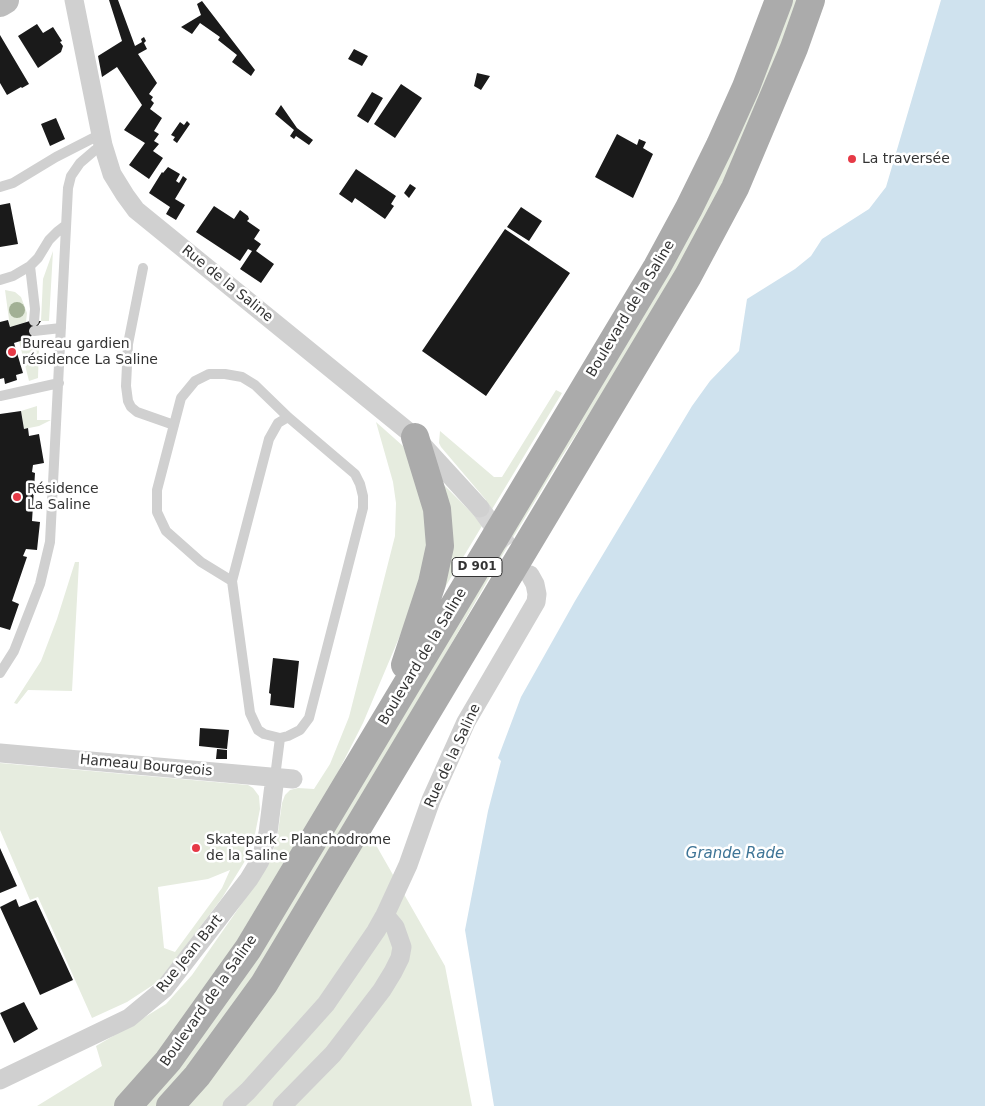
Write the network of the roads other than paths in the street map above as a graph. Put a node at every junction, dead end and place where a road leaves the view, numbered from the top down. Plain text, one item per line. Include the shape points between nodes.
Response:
1 (5, 0) edge
2 (74, 0) edge
3 (779, 0) edge
4 (811, 0) edge
5 (0, 3) edge
6 (102, 140) junction
7 (0, 187) edge
8 (66, 225) junction
9 (30, 266) junction
10 (143, 268) dead end
11 (0, 280) edge
12 (62, 328) junction
13 (58, 383) junction
14 (0, 396) edge
15 (288, 417) junction
16 (174, 425) junction
17 (415, 437) junction
18 (480, 508) tunnel mouth
19 (530, 575) tunnel mouth
20 (232, 581) junction
21 (0, 673) edge
22 (389, 712) junction
23 (280, 738) junction
24 (0, 753) edge
25 (284, 778) junction
26 (385, 915) junction
27 (0, 1080) edge
28 (128, 1106) edge
29 (170, 1106) edge
30 (232, 1106) edge
31 (282, 1106) edge

1 - 5 main road
2 - 6 street, Rue de la Saline
3 - 22 main road, Boulevard de la Saline / D 901 via 746,87 689,208 657,267
4 - 29 main road, D 901 via 735,188 688,276 264,984 197,1076
6 - 7 lane via 56,157 13,183
6 - 8 lane via 71,176
6 - 17 street, Rue de la Saline via 112,174 136,210
8 - 9 lane via 49,240
8 - 12 lane
9 - 11 lane
9 - 12 lane via 34,326
10 - 16 lane via 128,344 128,401 137,412
12 - 13 lane
13 - 14 lane
13 - 21 lane via 49,551 14,652
15 - 16 lane via 249,380 210,374 187,389 181,398
15 - 20 lane via 278,422 269,440
15 - 23 lane via 355,474 364,496 309,718 300,730
16 - 20 lane via 157,490 157,512 166,531 201,562
17 - 18 street, Rue de la Saline
17 - 22 main road via 437,509 440,546 432,583
19 - 26 street, Rue de la Saline via 535,584 536,602 466,722
20 - 23 lane via 250,713 258,730
22 - 28 main road, Boulevard de la Saline / D 901 via 248,949 168,1062
23 - 25 lane
24 - 25 street, Hameau Bourgeois
25 - 27 street, Rue Jean Bart via 260,861 164,989 129,1018
26 - 30 street, Rue de la Saline via 326,1004
26 - 31 street via 395,928 402,947 393,972 333,1054

